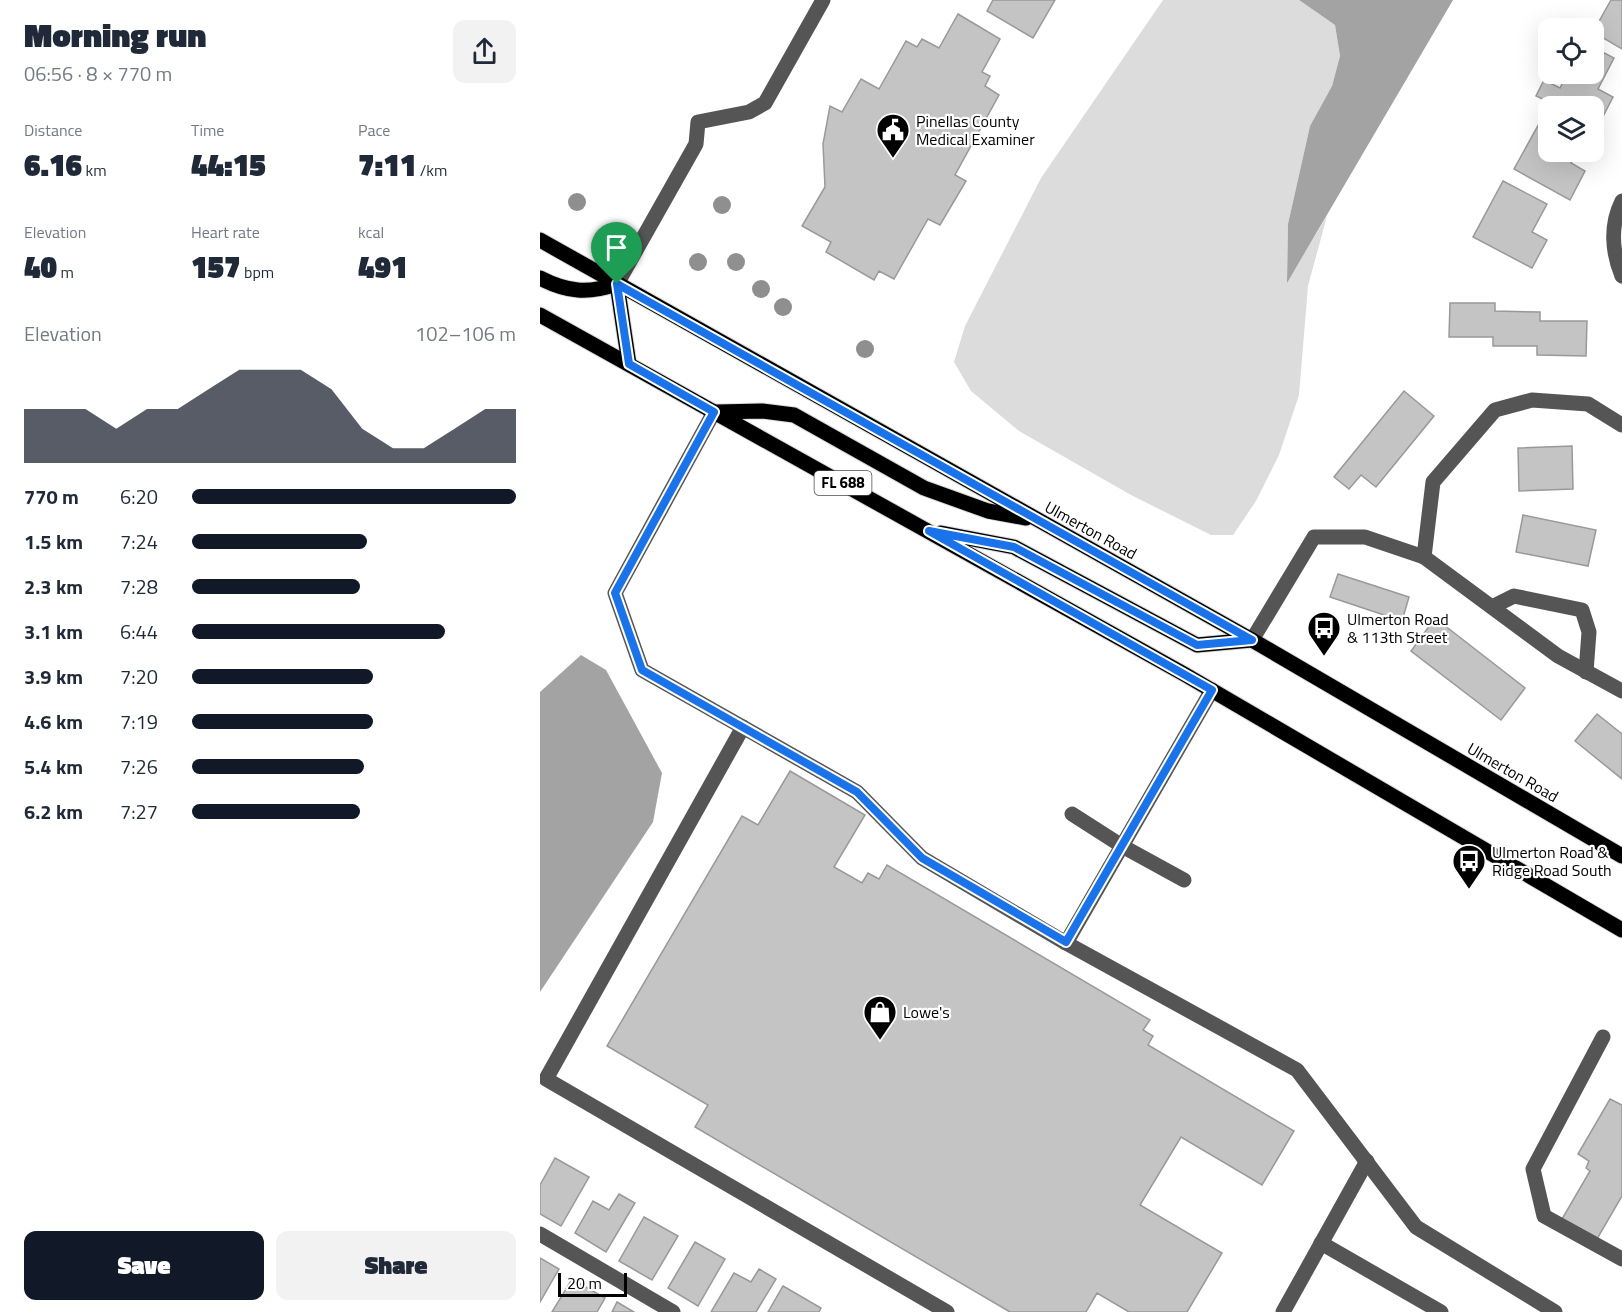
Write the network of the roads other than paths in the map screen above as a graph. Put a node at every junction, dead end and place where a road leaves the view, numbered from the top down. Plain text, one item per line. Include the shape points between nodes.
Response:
1 (823, 0) edge
2 (1622, 201) edge
3 (540, 240) edge
4 (1622, 276) edge
5 (540, 278) edge
6 (617, 284) junction
7 (540, 315) edge
8 (629, 364) junction
9 (714, 412) junction
10 (1622, 425) edge
11 (1038, 520) junction
12 (929, 531) junction
13 (1424, 557) junction
14 (1492, 607) junction
15 (1252, 640) junction
16 (1586, 672) junction
17 (1212, 690) junction
18 (1622, 692) edge
19 (743, 727) junction
20 (1072, 814) dead end
21 (1122, 846) junction
22 (1622, 856) edge
23 (1184, 880) dead end
24 (1622, 930) edge
25 (1066, 942) junction
26 (1603, 1037) dead end
27 (1367, 1161) junction
28 (540, 1234) edge
29 (1321, 1243) junction
30 (1622, 1259) edge
31 (673, 1312) edge
32 (946, 1312) edge
33 (1283, 1312) edge
34 (1441, 1312) edge
35 (1555, 1312) edge

1 - 6 street via 765,103 748,112 698,122 696,144
2 - 4 street via 1614,226 1614,258
3 - 6 main road, Ulmerton Road
5 - 6 main road via 572,291 595,291
6 - 8 main road
6 - 11 main road, Ulmerton Road
7 - 8 main road, FL 688
8 - 9 main road, FL 688
9 - 11 main road via 794,415 924,488 988,512
9 - 12 main road, FL 688
9 - 19 street via 615,593 642,670
10 - 13 street via 1588,404 1532,400 1495,410 1433,482
11 - 15 main road, Ulmerton Road
12 - 15 main road via 1014,547 1197,645
12 - 17 main road, FL 688
13 - 14 street
13 - 15 street via 1365,537 1314,537
14 - 16 street
14 - 16 street via 1514,596 1582,610 1589,632
15 - 22 main road, Ulmerton Road
16 - 18 street
17 - 21 street
17 - 24 main road, FL 688
19 - 25 street via 857,792 922,858
19 - 32 street via 546,1079
20 - 21 street
21 - 23 street
21 - 25 street
25 - 27 street via 1297,1070
26 - 30 street via 1533,1169 1544,1216
27 - 29 street
27 - 35 street via 1416,1227
28 - 31 street
29 - 33 street
29 - 34 street

